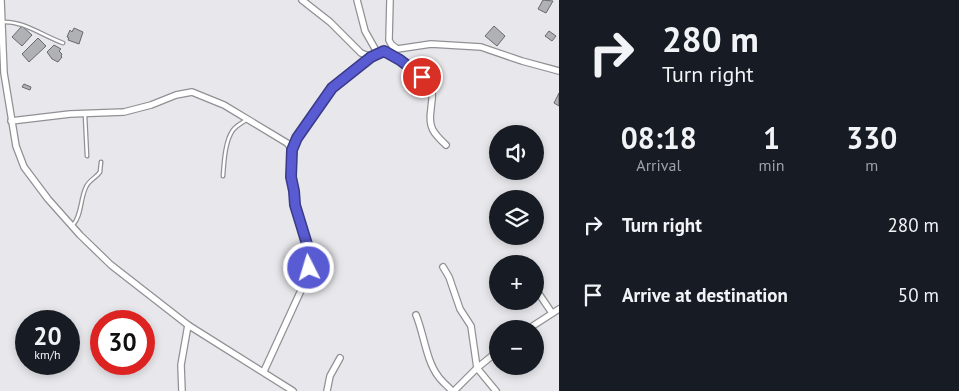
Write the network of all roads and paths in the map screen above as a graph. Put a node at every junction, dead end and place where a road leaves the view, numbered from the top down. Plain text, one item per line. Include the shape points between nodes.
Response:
1 (1, 0) edge
2 (302, 0) edge
3 (357, 0) edge
4 (390, 0) edge
5 (1, 22) junction
6 (64, 43) dead end
7 (396, 48) junction
8 (381, 52) junction
9 (371, 57) junction
10 (559, 71) edge
11 (85, 113) junction
12 (247, 119) junction
13 (11, 121) junction
14 (446, 145) dead end
15 (292, 150) junction
16 (88, 156) dead end
17 (101, 162) dead end
18 (223, 176) dead end
19 (72, 226) junction
20 (443, 267) dead end
21 (544, 301) edge
22 (559, 309) edge
23 (552, 313) junction
24 (416, 315) dead end
25 (542, 320) edge
26 (188, 325) junction
27 (340, 358) dead end
28 (489, 358) edge
29 (476, 368) junction
30 (264, 372) junction
31 (182, 391) edge
32 (293, 391) edge
33 (327, 391) edge
34 (453, 391) edge
35 (496, 391) edge

1 - 5 street
2 - 9 street via 361,53
3 - 8 street via 365,31
4 - 7 street via 390,40
5 - 6 lane via 18,22
5 - 13 street
7 - 8 street
7 - 10 street via 431,44 481,47
8 - 9 street
8 - 14 street via 400,60 430,86 429,121 434,135
9 - 15 street via 332,88
11 - 12 street via 124,112 192,92
11 - 13 street
11 - 16 lane
12 - 15 street via 287,143
12 - 18 lane via 231,134
13 - 19 street via 24,167
15 - 30 street via 295,205 310,254 309,268
17 - 19 lane via 100,172 87,185 79,216
19 - 26 street via 111,265
20 - 29 street via 460,309 471,326
21 - 23 street
22 - 23 street
23 - 25 street
24 - 34 street via 431,363 438,377
26 - 30 street
26 - 31 street via 181,364
27 - 33 street via 330,376
28 - 29 street
29 - 34 street
29 - 35 street
30 - 32 street

